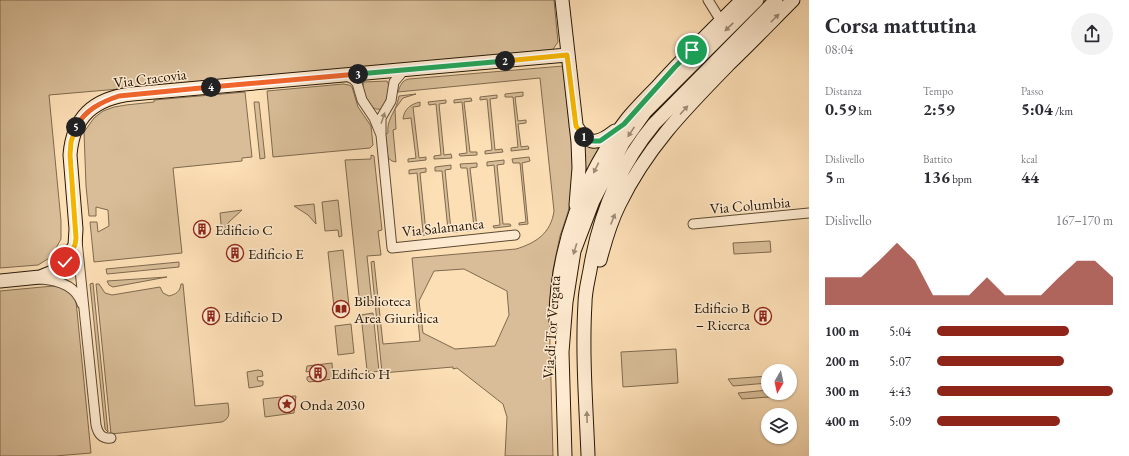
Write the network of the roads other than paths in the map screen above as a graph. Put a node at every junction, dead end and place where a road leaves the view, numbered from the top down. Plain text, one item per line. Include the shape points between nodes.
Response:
1 (562, 0) edge
2 (708, 0) edge
3 (742, 0) edge
4 (757, 0) edge
5 (776, 0) edge
6 (793, 0) edge
7 (721, 21) junction
8 (567, 55) junction
9 (404, 70) junction
10 (375, 72) junction
11 (344, 75) junction
12 (360, 91) junction
13 (393, 91) junction
14 (624, 124) junction
15 (576, 126) junction
16 (380, 135) junction
17 (809, 213) edge
18 (693, 224) dead end
19 (571, 226) junction
20 (76, 230) junction
21 (515, 235) dead end
22 (28, 279) junction
23 (0, 282) edge
24 (585, 310) junction
25 (85, 315) junction
26 (562, 352) junction
27 (112, 438) dead end
28 (565, 456) edge
29 (588, 456) edge

1 - 8 street
2 - 7 street
3 - 7 street
4 -> 26 street, Via di Tor Vergata via 645,112 616,156 593,201 574,251
5 - 24 street via 660,117 636,148 615,185 600,223
24 -> 6 street via 608,232 633,178 666,130
7 - 14 street
8 - 9 street, Via Cracovia
8 - 15 street
9 - 10 street, Via Cracovia
9 - 13 street, Via Salamanca via 395,79
10 - 11 street, Via Cracovia
10 - 12 street via 363,78
10 - 13 street via 385,74
11 - 12 street, Via Salamanca via 353,78
11 - 20 street, Via Cracovia via 132,94 105,100 82,117 71,142 70,160
12 - 16 street, Via Salamanca
16 -> 13 street, Via Salamanca via 381,118 391,101
14 - 15 street via 606,138 595,142 585,138
14 -> 19 street via 597,166
15 - 19 street via 579,168
16 - 21 street, Via Salamanca via 392,248
17 - 18 street, Via Columbia
19 - 26 street via 563,253 557,294 556,320
20 - 22 street, Via Cracovia via 75,245 65,262 50,273
20 - 25 street
22 - 23 street
22 - 25 street via 54,280 73,288
29 -> 24 street
25 - 27 street via 97,431 103,437
26 - 28 street, Via di Tor Vergata

